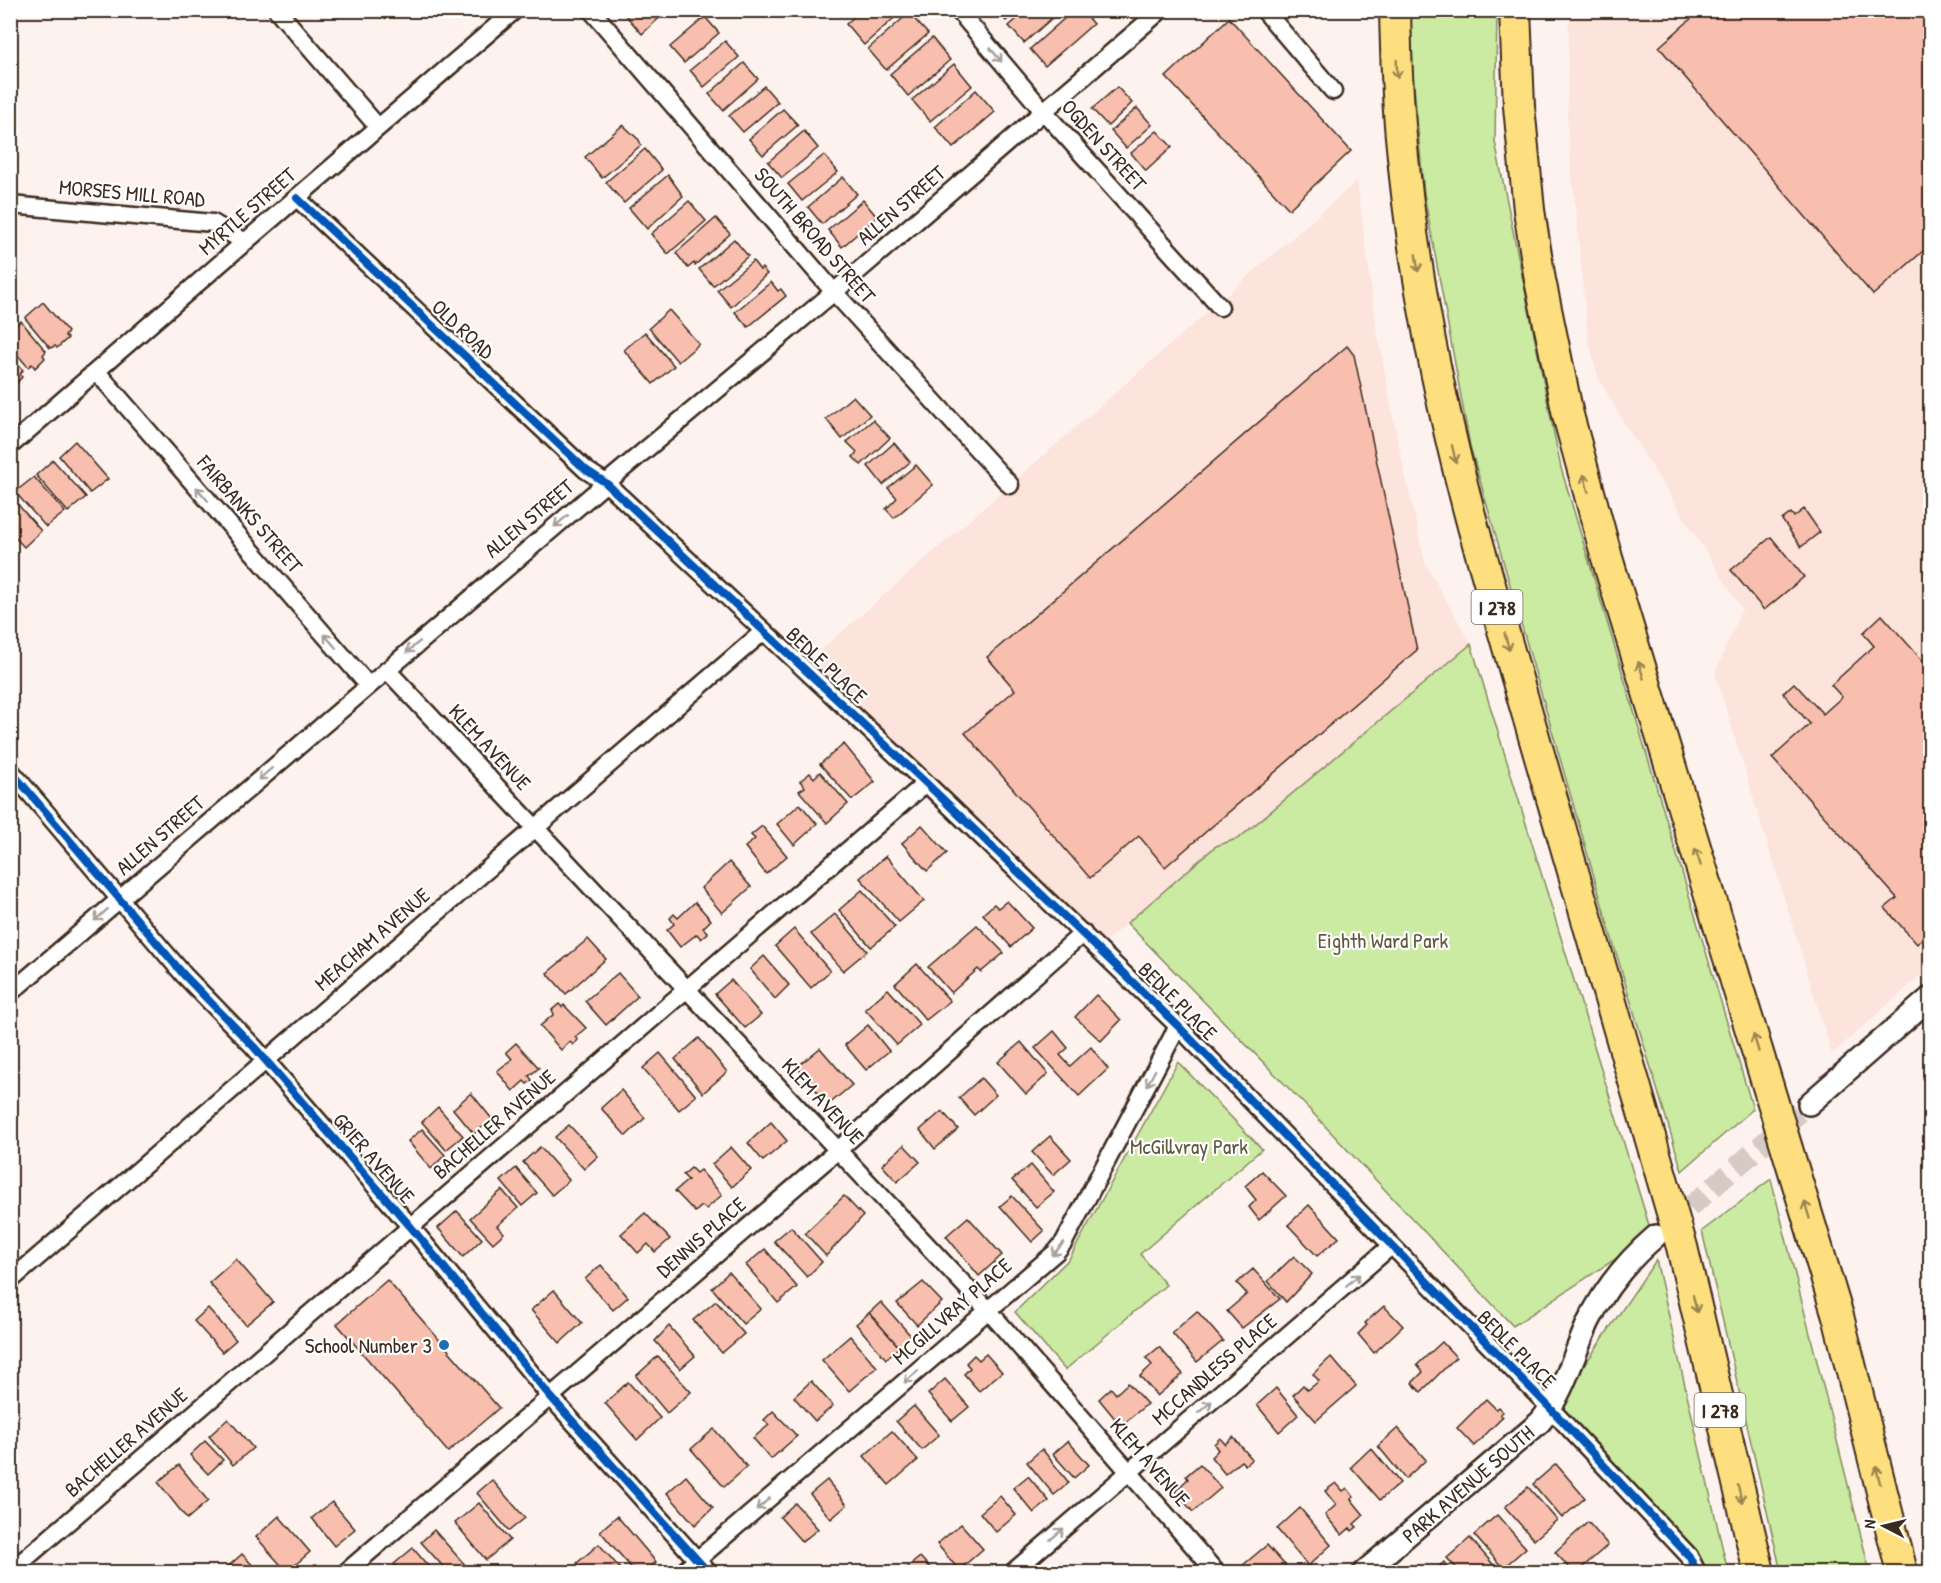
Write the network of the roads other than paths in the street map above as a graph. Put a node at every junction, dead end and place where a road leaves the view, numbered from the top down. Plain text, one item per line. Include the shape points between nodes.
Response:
1 (277, 10) edge
2 (515, 10) edge
3 (591, 10) edge
4 (958, 10) edge
5 (1161, 10) edge
6 (1264, 10) edge
7 (1395, 10) edge
8 (1515, 10) edge
9 (1333, 91) dead end
10 (1044, 112) junction
11 (378, 127) junction
12 (297, 198) junction
13 (10, 205) edge
14 (245, 242) junction
15 (834, 292) junction
16 (1220, 308) dead end
17 (97, 372) junction
18 (10, 446) edge
19 (606, 483) junction
20 (1010, 485) dead end
21 (764, 631) junction
22 (387, 670) junction
23 (368, 685) junction
24 (10, 770) edge
25 (926, 783) junction
26 (535, 827) junction
27 (119, 899) junction
28 (1083, 933) junction
29 (687, 988) junction
30 (10, 993) edge
31 (1930, 999) edge
32 (1178, 1026) junction
33 (267, 1061) junction
34 (1809, 1104) tunnel mouth
35 (838, 1150) junction
36 (410, 1226) junction
37 (1656, 1236) tunnel mouth
38 (1391, 1246) junction
39 (10, 1281) edge
40 (988, 1310) junction
41 (550, 1396) junction
42 (1551, 1409) junction
43 (1129, 1472) junction
44 (703, 1566) edge
45 (10, 1572) edge
46 (346, 1572) edge
47 (683, 1572) edge
48 (1013, 1572) edge
49 (1216, 1572) edge
50 (1364, 1572) edge
51 (1697, 1572) edge
52 (1759, 1572) edge
53 (1902, 1572) edge

1 - 11 street
2 - 11 street, MYRTLE STREET
3 - 15 street, SOUTH BROAD STREET
4 -> 10 street, OGDEN STREET
5 - 10 street, ALLEN STREET
6 - 9 street
7 -> 52 highway, I 278 via 1407,191 1426,321 1454,453 1682,1247
53 -> 8 highway via 1833,1296 1607,558 1568,414 1531,219 1519,106
10 - 15 street, ALLEN STREET
10 - 16 street, OGDEN STREET
11 - 12 street, MYRTLE STREET
12 - 14 street, MYRTLE STREET
12 - 19 street, OLD ROAD via 586,470
13 - 14 street, MORSES MILL ROAD via 213,223
14 - 17 street, MYRTLE STREET
15 - 19 street, ALLEN STREET
15 - 20 street, SOUTH BROAD STREET
17 - 18 street, MYRTLE STREET
23 -> 17 street, FAIRBANKS STREET
19 - 21 street, BEDLE PLACE
19 -> 22 street, ALLEN STREET
21 - 25 street, BEDLE PLACE
21 - 26 street, MEACHAM AVENUE
22 - 23 street, ALLEN STREET
22 - 26 street, KLEM AVENUE
23 -> 27 street, ALLEN STREET
24 - 27 street, GRIER AVENUE
25 - 28 street, BEDLE PLACE
25 - 29 street, BACHELLER AVENUE
26 - 29 street, KLEM AVENUE
26 - 33 street, MEACHAM AVENUE
27 -> 30 street, ALLEN STREET
27 - 33 street, GRIER AVENUE via 184,975
28 - 32 street, BEDLE PLACE
28 - 35 street, DENNIS PLACE
29 - 35 street, KLEM AVENUE
29 - 36 street, BACHELLER AVENUE
31 - 34 street
32 - 38 street, BEDLE PLACE
32 -> 40 street, MCGILLVRAY PLACE via 1064,1242
33 - 36 street, GRIER AVENUE
33 - 39 street, MEACHAM AVENUE
35 - 40 street, KLEM AVENUE
35 - 41 street, DENNIS PLACE
36 - 41 street, GRIER AVENUE
36 - 45 street, BACHELLER AVENUE
37 - 42 street, PARK AVENUE SOUTH via 1612,1283 1589,1320
38 - 42 street, BEDLE PLACE
43 -> 38 street, MCCANDLESS PLACE
40 - 43 street, KLEM AVENUE
40 -> 44 street, MCGILLVRAY PLACE
41 - 44 street, GRIER AVENUE
41 - 46 street, DENNIS PLACE
42 - 50 street, PARK AVENUE SOUTH
42 - 51 street, BEDLE PLACE via 1689,1556
48 -> 43 street, MCCANDLESS PLACE
43 - 49 street, KLEM AVENUE
44 - 47 street, MCGILLVRAY PLACE

